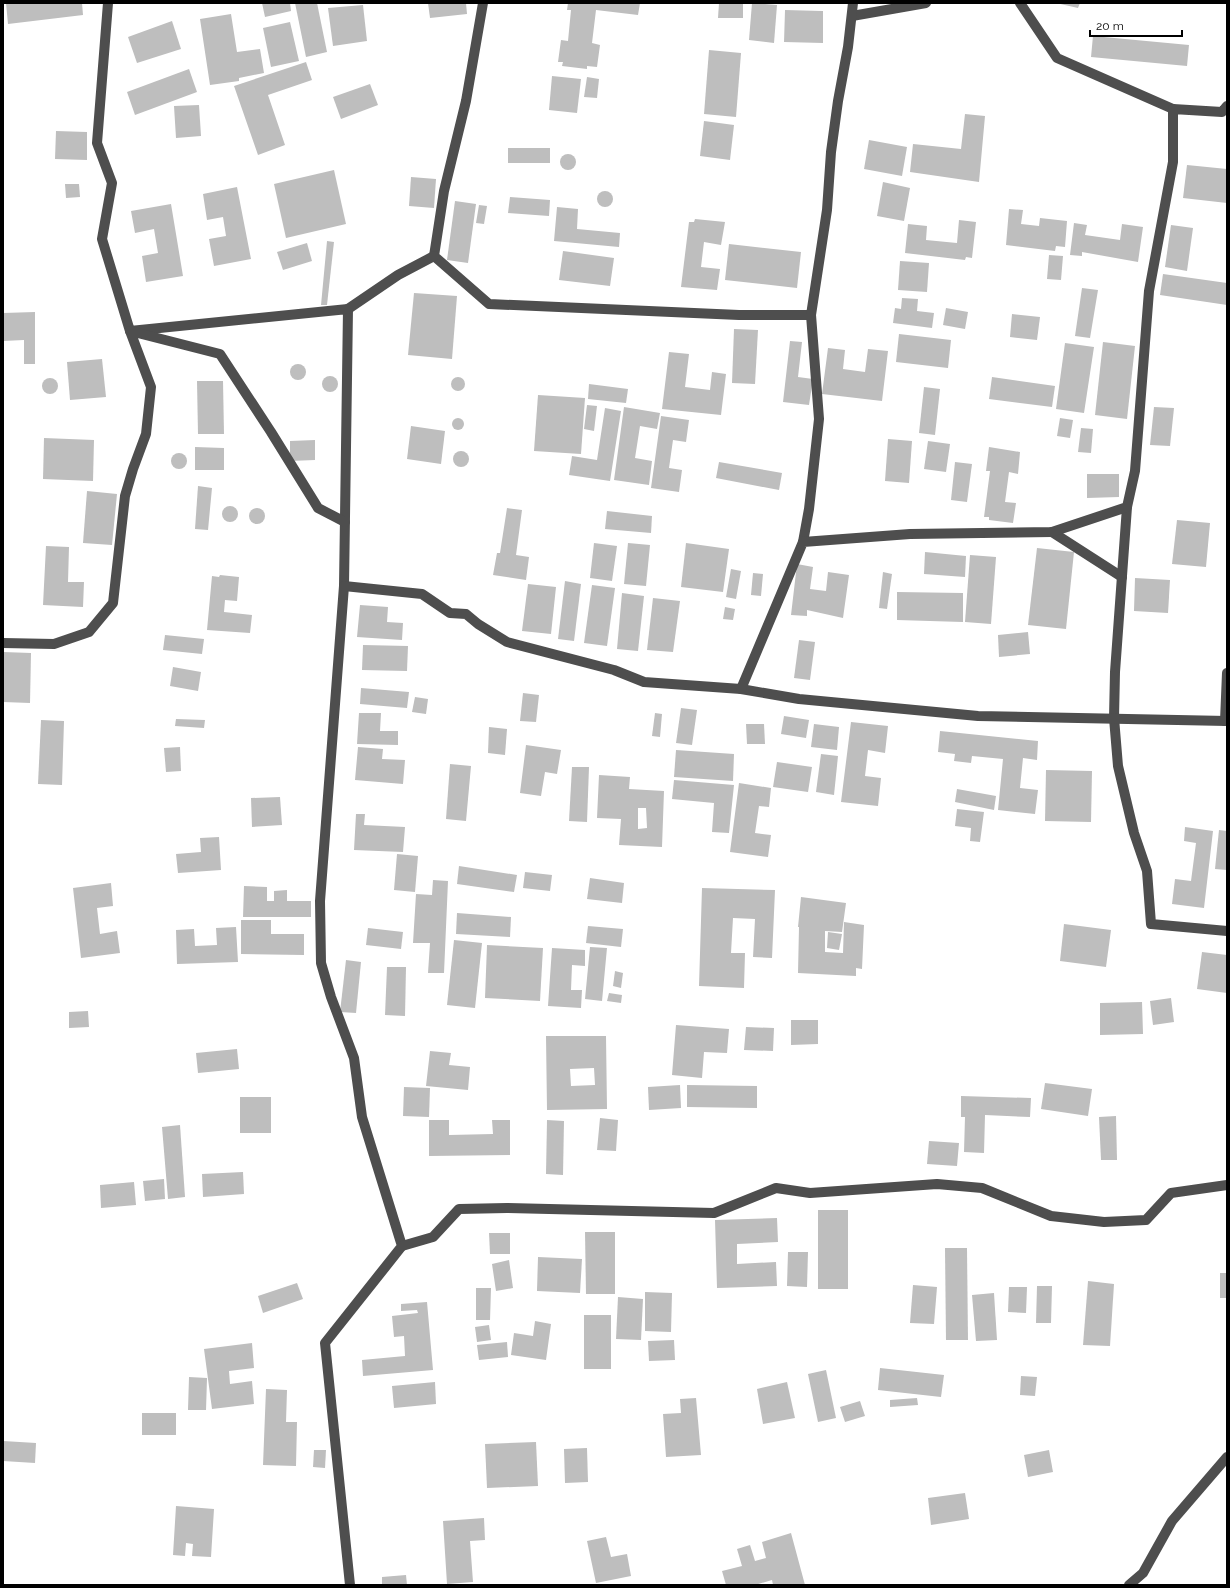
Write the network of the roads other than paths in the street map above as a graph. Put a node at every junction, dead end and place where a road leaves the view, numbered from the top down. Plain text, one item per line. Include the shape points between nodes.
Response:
1 (108, 3) edge
2 (483, 3) edge
3 (853, 3) edge
4 (926, 3) edge
5 (1020, 3) edge
6 (852, 16) junction
7 (1227, 106) edge
8 (1172, 109) junction
9 (434, 256) junction
10 (348, 308) junction
11 (811, 315) junction
12 (130, 331) junction
13 (1127, 507) junction
14 (345, 522) junction
15 (1052, 532) junction
16 (803, 542) junction
17 (1122, 578) junction
18 (344, 586) junction
19 (3, 643) edge
20 (1227, 673) edge
21 (742, 689) junction
22 (1114, 718) junction
23 (1226, 721) edge
24 (1227, 931) edge
25 (1227, 1185) edge
26 (402, 1246) junction
27 (1227, 1457) edge
28 (350, 1585) edge
29 (1129, 1585) edge

1 - 12 street via 97,143 112,183 102,239
2 - 9 street via 466,101 444,191
3 - 6 street
4 - 6 street
5 - 8 street via 1057,58
6 - 11 street via 832,145 827,210
7 - 8 street via 1222,112
8 - 13 street via 1173,162 1149,291 1135,471
9 - 10 street via 398,275
9 - 11 street via 489,304 739,315
10 - 12 street
10 - 14 street
11 - 16 street via 819,419
12 - 14 street via 220,354 318,508
12 - 19 street via 151,387 146,434 125,496 113,603 90,632 54,644
13 - 15 street
13 - 17 street
14 - 18 street
15 - 16 street via 910,534
15 - 17 street
16 - 21 street
17 - 22 street via 1114,672
18 - 21 street via 422,594 450,614 466,614 507,642 614,670 644,682
18 - 26 street via 320,901 321,963 354,1058 362,1117
20 - 23 street
21 - 22 street via 799,698 978,716
22 - 23 street
22 - 24 street via 1118,766 1134,833 1147,871 1151,924
25 - 26 street via 1171,1193 1146,1220 1104,1222 1052,1216 982,1188 937,1184 810,1193 776,1188 714,1213 459,1209 433,1237
26 - 28 street via 325,1343
27 - 29 street via 1172,1521 1143,1573

